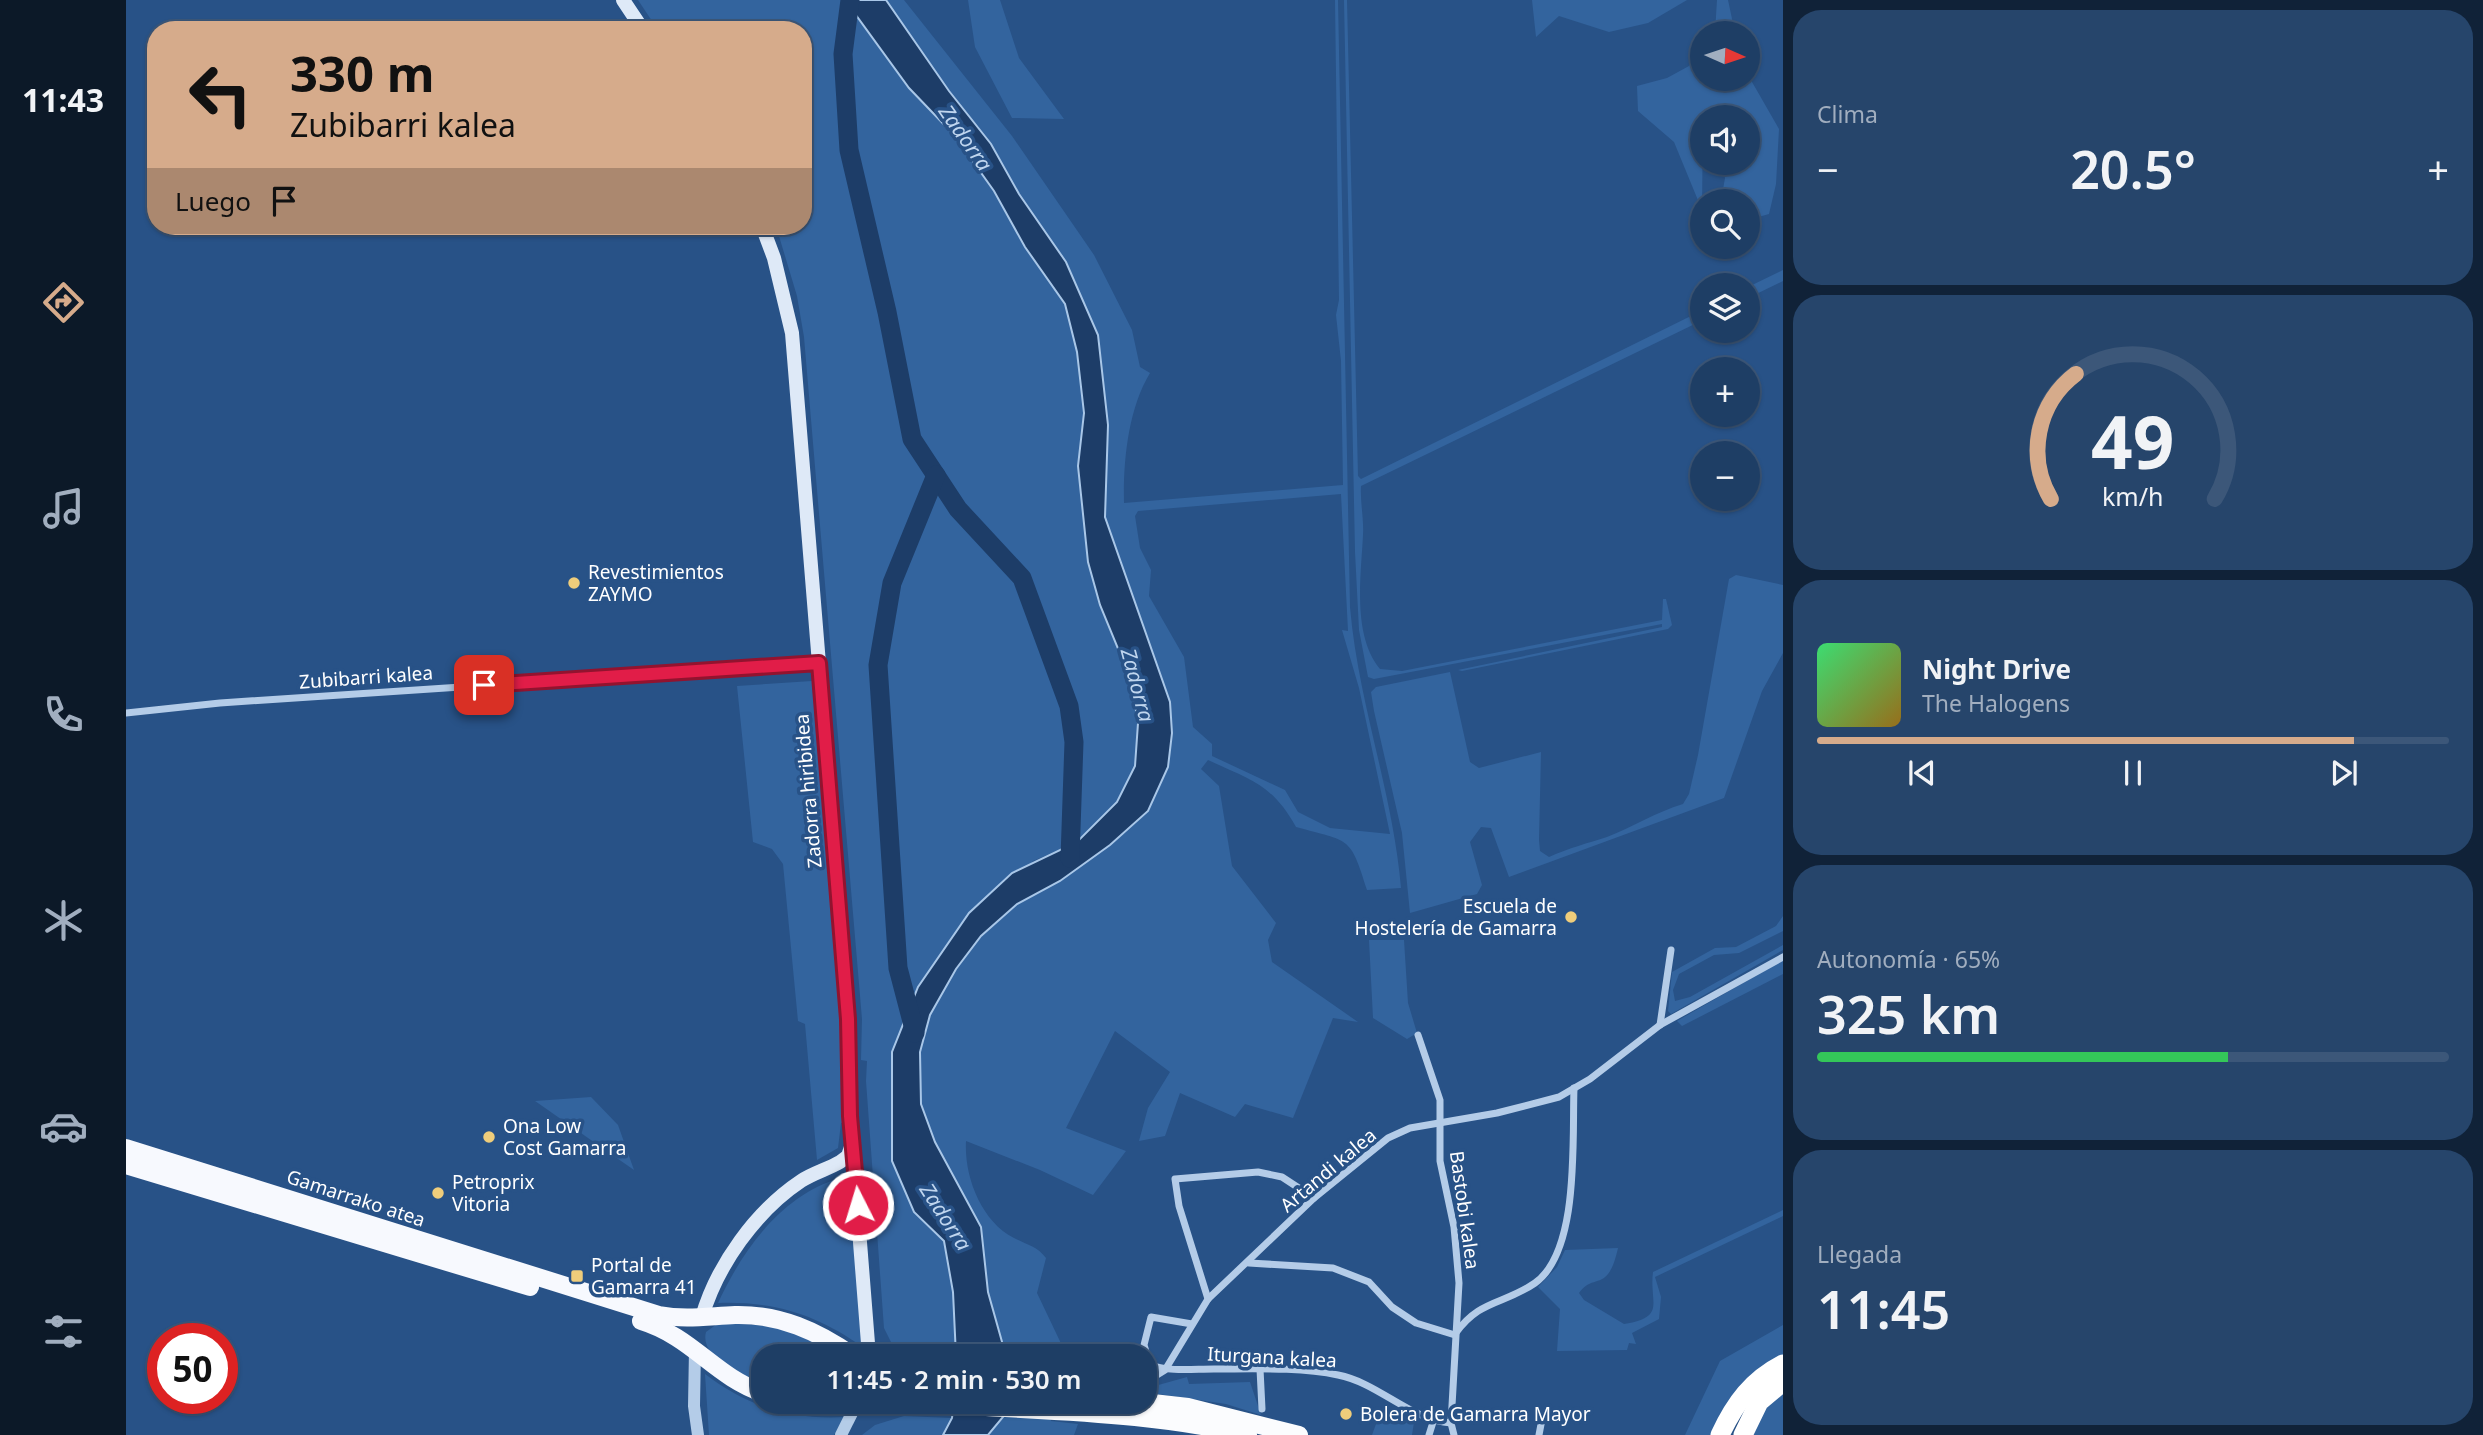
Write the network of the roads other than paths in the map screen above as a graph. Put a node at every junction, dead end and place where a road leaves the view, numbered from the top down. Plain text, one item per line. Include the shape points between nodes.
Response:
1 (623, 0) edge
2 (637, 21) edge
3 (765, 235) edge
4 (819, 663) junction
5 (126, 713) edge
6 (1671, 950) dead end
7 (1783, 957) edge
8 (1661, 1025) junction
9 (1418, 1035) dead end
10 (1574, 1088) junction
11 (1440, 1122) junction
12 (853, 1143) junction
13 (126, 1148) edge
14 (126, 1165) edge
15 (829, 1168) junction
16 (856, 1180) junction
17 (1314, 1198) junction
18 (1249, 1263) junction
19 (1208, 1299) junction
20 (702, 1317) junction
21 (1192, 1324) junction
22 (1455, 1335) junction
23 (835, 1344) edge
24 (869, 1344) edge
25 (695, 1349) junction
26 (1783, 1364) edge
27 (1259, 1369) junction
28 (1165, 1370) junction
29 (1157, 1375) edge
30 (1783, 1382) edge
31 (751, 1387) edge
32 (1157, 1403) edge
33 (1262, 1409) dead end
34 (852, 1414) edge
35 (1100, 1414) edge
36 (1542, 1419) dead end
37 (1433, 1422) junction
38 (1451, 1423) junction
39 (698, 1435) edge
40 (841, 1435) edge
41 (1248, 1435) edge
42 (1299, 1435) edge
43 (1429, 1435) edge
44 (1454, 1435) edge
45 (1539, 1435) edge
46 (1720, 1435) edge
47 (1742, 1435) edge

1 - 2 main road
3 - 4 main road, Zadorra hiribidea via 792,333
4 - 5 street, Zubibarri kalea
4 - 12 main road, Zadorra hiribidea via 848,1019
6 - 8 street
7 - 8 street, Artandi kalea
8 - 10 street, Artandi kalea
9 - 11 street, Bastobi kalea via 1440,1100
10 - 11 street, Artandi kalea via 1559,1097 1496,1113
10 - 22 street via 1565,1232 1552,1264 1535,1282 1469,1315
11 - 17 street, Artandi kalea via 1388,1138
11 - 22 street, Bastobi kalea via 1440,1161 1454,1227 1459,1283
12 - 15 main road via 848,1156
12 - 16 main road, Zadorra hiribidea
13 - 20 main road, Gamarrako atea via 659,1315
14 - 25 main road, Gamarrako atea via 660,1327
15 - 16 main road via 850,1173
15 - 20 main road via 788,1190 746,1234 716,1281
16 - 24 main road, Zadorra hiribidea
17 - 18 street, Artandi kalea
17 - 19 street via 1282,1177 1258,1172 1175,1179
18 - 19 street, Artandi kalea
18 - 22 street via 1333,1268 1369,1282 1392,1307 1416,1323
19 - 21 street, Artandi kalea
20 - 23 main road, Gamarrako atea via 746,1315 783,1320
20 - 25 main road
21 - 28 street, Artandi kalea
21 - 28 street via 1151,1317 1145,1357 1150,1365
22 - 38 street, Bastobi kalea
25 - 31 main road, Gamarrako atea
25 - 39 street
26 - 46 highway via 1750,1387
27 - 28 street, Iturgana kalea
27 - 33 street
27 - 37 street, Iturgana kalea via 1337,1374 1365,1382
28 - 29 street, Artandi kalea
30 - 47 highway via 1759,1402
32 - 42 highway
34 - 40 street
35 - 41 highway
36 - 45 street
37 - 38 street, Iturgana kalea
37 - 43 street
38 - 44 street, Bastobi kalea

